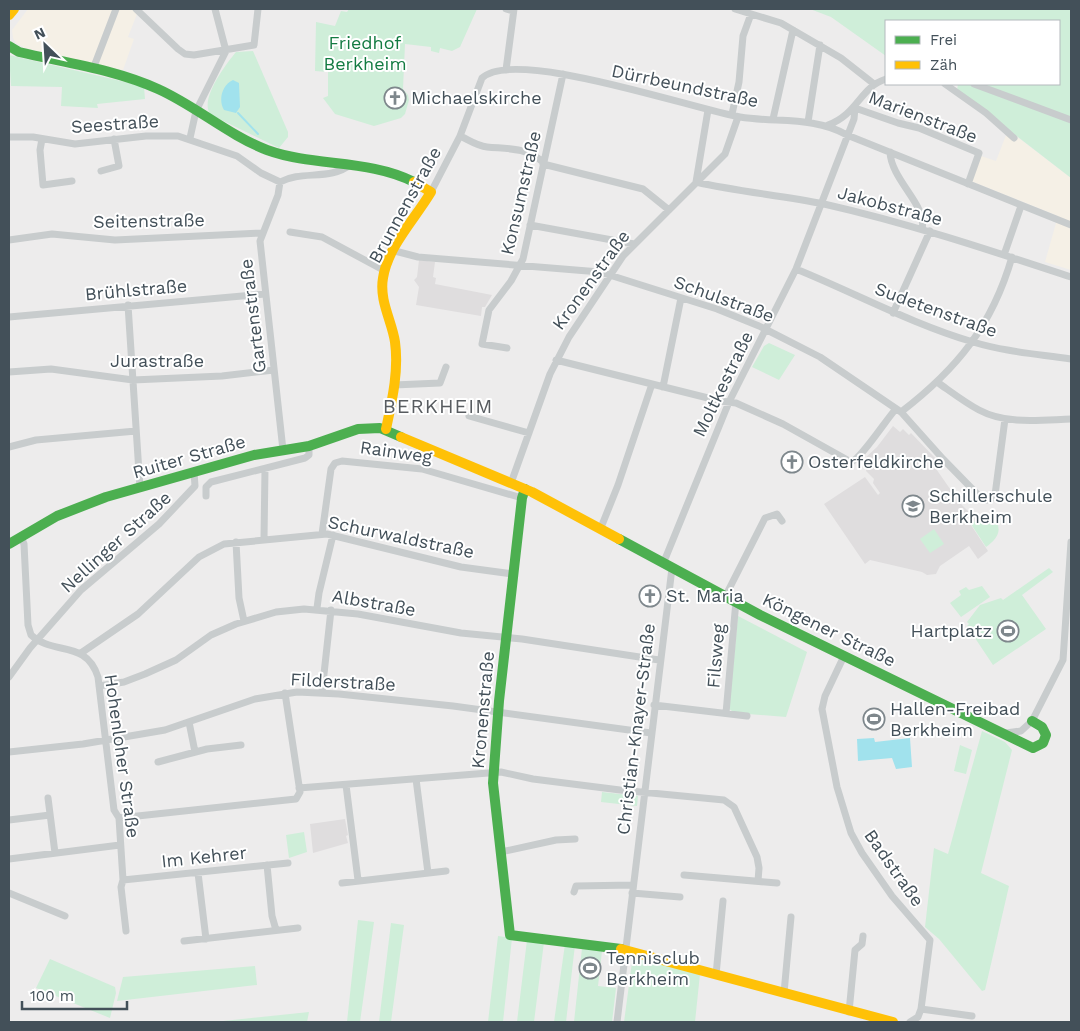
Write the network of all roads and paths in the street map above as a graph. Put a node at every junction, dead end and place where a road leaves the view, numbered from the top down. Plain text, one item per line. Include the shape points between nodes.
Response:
1 (14, 9) edge
2 (116, 9) edge
3 (136, 9) edge
4 (215, 9) edge
5 (258, 9) edge
6 (735, 9) edge
7 (511, 10) edge
8 (751, 14) junction
9 (9, 15) edge
10 (793, 30) junction
11 (820, 45) junction
12 (9, 46) edge
13 (226, 50) junction
14 (14, 52) edge
15 (93, 68) junction
16 (506, 70) junction
17 (563, 74) junction
18 (484, 75) joint
19 (885, 79) edge
20 (874, 84) junction
21 (947, 85) edge
22 (977, 85) edge
23 (855, 108) junction
24 (708, 110) junction
25 (196, 111) junction
26 (735, 115) junction
27 (773, 119) junction
28 (1071, 120) edge
29 (808, 122) junction
30 (828, 125) junction
31 (847, 135) junction
32 (460, 136) junction
33 (9, 137) edge
34 (190, 138) junction
35 (1014, 138) dead end
36 (42, 139) junction
37 (114, 139) junction
38 (890, 152) junction
39 (543, 163) junction
40 (350, 164) junction
41 (101, 171) dead end
42 (72, 181) dead end
43 (280, 182) junction
44 (696, 182) junction
45 (968, 184) junction
46 (431, 192) junction
47 (821, 203) junction
48 (1021, 206) junction
49 (669, 210) junction
50 (530, 225) junction
51 (1071, 226) edge
52 (922, 229) junction
53 (290, 232) dead end
54 (930, 232) junction
55 (262, 233) junction
56 (9, 240) edge
57 (634, 244) junction
58 (395, 251) junction
59 (1008, 256) junction
60 (520, 266) junction
61 (796, 269) junction
62 (385, 271) junction
63 (610, 275) junction
64 (1071, 277) edge
65 (265, 294) junction
66 (681, 298) junction
67 (128, 305) junction
68 (893, 313) junction
69 (9, 317) edge
70 (766, 329) junction
71 (972, 342) junction
72 (507, 348) dead end
73 (1071, 359) edge
74 (556, 360) junction
75 (446, 367) dead end
76 (274, 370) junction
77 (9, 372) edge
78 (133, 380) junction
79 (937, 382) junction
80 (652, 384) junction
81 (394, 385) junction
82 (663, 387) junction
83 (729, 402) junction
84 (898, 411) junction
85 (469, 416) dead end
86 (1005, 419) junction
87 (1071, 419) edge
88 (386, 429) junction
89 (136, 431) junction
90 (529, 433) junction
91 (309, 446) junction
92 (9, 447) edge
93 (283, 450) junction
94 (265, 469) junction
95 (194, 472) junction
96 (511, 483) junction
97 (140, 488) junction
98 (524, 494) junction
99 (206, 496) dead end
100 (782, 522) dead end
101 (600, 530) junction
102 (322, 534) junction
103 (333, 535) junction
104 (20, 537) junction
105 (264, 540) junction
106 (236, 542) junction
107 (1071, 542) edge
108 (9, 544) edge
109 (668, 566) junction
110 (513, 574) junction
111 (726, 595) junction
112 (736, 601) junction
113 (317, 608) junction
114 (331, 610) junction
115 (244, 621) junction
116 (506, 638) junction
117 (38, 640) junction
118 (81, 653) junction
119 (844, 656) junction
120 (659, 660) junction
121 (1063, 660) junction
122 (1071, 660) edge
123 (9, 677) edge
124 (99, 686) junction
125 (322, 692) junction
126 (285, 693) junction
127 (654, 705) junction
128 (499, 712) junction
129 (726, 713) junction
130 (747, 716) dead end
131 (1032, 721) junction
132 (190, 722) junction
133 (651, 733) junction
134 (1005, 734) junction
135 (105, 740) junction
136 (241, 745) dead end
137 (9, 752) edge
138 (195, 752) junction
139 (158, 762) dead end
140 (494, 772) junction
141 (416, 779) junction
142 (346, 784) junction
143 (299, 788) junction
144 (644, 793) junction
145 (48, 798) dead end
146 (50, 814) junction
147 (119, 818) junction
148 (9, 820) edge
149 (575, 839) dead end
150 (120, 845) junction
151 (501, 852) junction
152 (55, 853) junction
153 (9, 859) edge
154 (288, 863) dead end
155 (267, 865) junction
156 (446, 871) dead end
157 (198, 873) junction
158 (428, 873) junction
159 (684, 875) dead end
160 (124, 880) junction
161 (358, 880) junction
162 (758, 881) junction
163 (342, 883) dead end
164 (777, 883) dead end
165 (633, 885) junction
166 (574, 892) dead end
167 (9, 893) edge
168 (632, 893) junction
169 (680, 897) dead end
170 (723, 901) dead end
171 (65, 916) dead end
172 (791, 917) dead end
173 (298, 928) dead end
174 (276, 930) junction
175 (126, 931) dead end
176 (863, 936) dead end
177 (206, 938) junction
178 (184, 941) dead end
179 (625, 949) junction
180 (716, 975) junction
181 (784, 993) junction
182 (921, 1009) junction
183 (849, 1012) junction
184 (972, 1016) dead end
185 (617, 1022) edge
186 (893, 1022) edge
187 (910, 1022) edge

1 - 9 street
2 - 15 street
3 - 13 street via 185,54
4 - 13 street
5 - 13 street via 255,44
6 - 8 street
7 - 16 street
8 - 10 street
8 - 26 street, Kronenstraße via 743,36
10 - 11 street
10 - 27 street
11 - 20 street
11 - 29 street
12 - 14 street
13 - 25 street
14 - 15 street
15 - 25 street via 148,85
16 - 17 street, Dürrbeundstraße
16 - 18 street, Dürrbeundstraße
17 - 24 street, Dürrbeundstraße
17 - 39 street, Konsumstraße
18 - 32 street, Brunnenstraße
19 - 20 street
20 - 23 street
21 - 35 street
22 - 28 street
23 - 30 street via 843,119
23 - 31 street, Moltkestraße
23 - 45 street, Marienstraße via 919,128 979,153
24 - 26 street, Dürrbeundstraße
24 - 44 street
25 - 34 street
25 - 40 street via 267,150 307,160
26 - 27 street, Dürrbeundstraße
26 - 44 street, Kronenstraße via 725,154
27 - 29 street, Dürrbeundstraße
29 - 30 street, Dürrbeundstraße
30 - 31 street, Dürrbeundstraße
31 - 38 street, Dürrbeundstraße
31 - 47 street, Moltkestraße
32 - 39 street via 485,147 502,146 530,152
32 - 46 street, Brunnenstraße
33 - 36 street, Seestraße
34 - 37 street, Seestraße via 158,135
34 - 43 street, Seestraße via 237,156
36 - 37 street, Seestraße via 75,144
36 - 42 street via 44,186
37 - 41 street via 119,166
38 - 45 street, Dürrbeundstraße
38 - 52 street via 894,172 923,217
39 - 49 street via 643,189
39 - 50 street, Konsumstraße
40 - 43 street via 340,172 290,177
40 - 46 street via 397,173
43 - 55 street, Gartenstraße
44 - 47 street, Jakobstraße via 736,192
44 - 49 street, Kronenstraße
45 - 48 street, Dürrbeundstraße
46 - 58 street, Brunnenstraße
47 - 52 street, Jakobstraße
47 - 61 street, Moltkestraße
48 - 51 street, Dürrbeundstraße
48 - 59 street
49 - 57 street, Kronenstraße
50 - 57 street
50 - 60 street, Konsumstraße
52 - 54 street, Jakobstraße
53 - 62 street via 322,237
54 - 59 street, Jakobstraße
54 - 68 street
55 - 56 street, Seitenstraße via 115,240 52,234
55 - 65 street, Gartenstraße via 260,246
57 - 63 street, Kronenstraße
58 - 60 street, Schulstraße via 418,258
58 - 62 street, Brunnenstraße
59 - 64 street, Jakobstraße
59 - 71 street via 995,304
60 - 63 street, Schulstraße
60 - 72 street, Konsumstraße via 489,310 482,344
61 - 68 street, Sudetenstraße
61 - 70 street, Moltkestraße
62 - 81 street, Brunnenstraße via 382,292 396,347
63 - 66 street, Schulstraße
63 - 74 street, Kronenstraße
65 - 67 street, Brühlstraße
65 - 76 street, Gartenstraße
66 - 70 street, Schulstraße
66 - 82 street
67 - 69 street, Brühlstraße
67 - 78 street
68 - 71 street, Sudetenstraße
70 - 83 street, Moltkestraße
70 - 84 street, Schulstraße via 832,365
71 - 73 street, Sudetenstraße
71 - 79 street
74 - 80 street
74 - 90 street, Kronenstraße
75 - 81 street via 440,382
76 - 78 street, Jurastraße
76 - 93 street, Gartenstraße
77 - 78 street, Jurastraße via 50,369
78 - 89 street
79 - 84 street
79 - 86 street via 978,410
80 - 82 street
80 - 101 street
81 - 88 street, Brunnenstraße
82 - 83 street
83 - 84 street via 783,424 849,462 857,460
83 - 109 street, Moltkestraße
84 - 86 street, Schulstraße via 974,492 986,500 995,495
85 - 90 street
86 - 87 street
88 - 91 street, Ruiter Straße via 358,429
88 - 96 street, Köngener Straße
89 - 92 street via 36,440
89 - 97 street
90 - 96 street, Kronenstraße
91 - 93 street, Ruiter Straße
91 - 94 street via 307,457
93 - 95 street, Ruiter Straße
94 - 99 street via 213,481 206,487
94 - 105 street
95 - 97 street, Ruiter Straße
95 - 117 street, Nellinger Straße via 195,486 180,504 81,590
96 - 98 street, Köngener Straße
97 - 104 street, Ruiter Straße via 75,508
98 - 101 street, Köngener Straße
98 - 102 street, Rainweg via 422,469 339,462 332,469
98 - 110 street, Kronenstraße
100 - 111 street via 775,514 763,521
101 - 109 street, Köngener Straße
102 - 103 street, Schurwaldstraße
102 - 105 street, Schurwaldstraße
103 - 110 street, Schurwaldstraße via 461,567
103 - 113 street
104 - 108 street, Ruiter Straße
104 - 117 street via 24,544 29,628
105 - 106 street, Schurwaldstraße
106 - 115 street via 239,598
106 - 118 street, Schurwaldstraße via 220,545 204,554 138,614
107 - 121 street
109 - 111 street, Köngener Straße
109 - 120 street, Christian-Knayer-Straße
110 - 116 street, Kronenstraße
111 - 112 street, Köngener Straße
112 - 119 street, Köngener Straße
112 - 129 street, Filsweg
113 - 114 street, Albstraße
113 - 115 street, Albstraße via 276,612
114 - 116 street, Albstraße
114 - 125 street
115 - 124 street, Albstraße via 215,633 176,660 145,674
116 - 120 street, Albstraße
116 - 128 street, Kronenstraße
117 - 118 street
117 - 123 street, Nellinger Straße
118 - 124 street, Hohenloher Straße via 96,671
119 - 134 street, Köngener Straße
119 - 182 street, Badstraße via 825,696 822,710 837,787 847,823 862,853 892,896 930,940
120 - 127 street, Christian-Knayer-Straße
121 - 122 street
121 - 131 street
124 - 135 street, Hohenloher Straße
125 - 126 street, Filderstraße
125 - 128 street, Filderstraße
126 - 132 street, Filderstraße via 255,699
126 - 143 street
127 - 129 street, Filsweg
127 - 133 street, Christian-Knayer-Straße
128 - 133 street, Filderstraße
128 - 140 street, Kronenstraße
129 - 130 street, Filsweg
131 - 134 street via 1021,731
131 - 134 street, Köngener Straße via 1042,727 1046,735 1039,747 1028,747
132 - 135 street, Filderstraße via 165,730
132 - 138 street
133 - 144 street, Christian-Knayer-Straße
135 - 137 street, Filderstraße
135 - 147 street, Hohenloher Straße via 114,810
136 - 138 street
138 - 139 street
140 - 141 street
140 - 144 street
140 - 151 street, Kronenstraße
141 - 142 street
141 - 158 street
142 - 143 street
142 - 161 street
143 - 147 street via 299,797 293,800
144 - 162 street via 730,802 758,861
144 - 165 street, Christian-Knayer-Straße
145 - 146 street
146 - 148 street
146 - 152 street
147 - 150 street, Hohenloher Straße
149 - 151 street
150 - 152 street
150 - 160 street, Hohenloher Straße
151 - 179 street, Kronenstraße via 510,935
152 - 153 street
154 - 155 street, Im Kehrer
155 - 157 street, Im Kehrer
155 - 174 street
156 - 158 street
157 - 160 street, Im Kehrer
157 - 177 street
158 - 161 street
159 - 162 street
160 - 175 street, Hohenloher Straße via 121,888
161 - 163 street
162 - 164 street
165 - 166 street via 576,886
165 - 168 street, Christian-Knayer-Straße
167 - 171 street
168 - 169 street
168 - 179 street, Christian-Knayer-Straße
170 - 180 street
172 - 181 street
173 - 174 street
174 - 177 street
176 - 183 street via 863,943 855,950
177 - 178 street
179 - 180 street
179 - 185 street, Christian-Knayer-Straße
180 - 181 street
181 - 183 street
182 - 184 street
182 - 187 street via 918,1017
183 - 186 street

